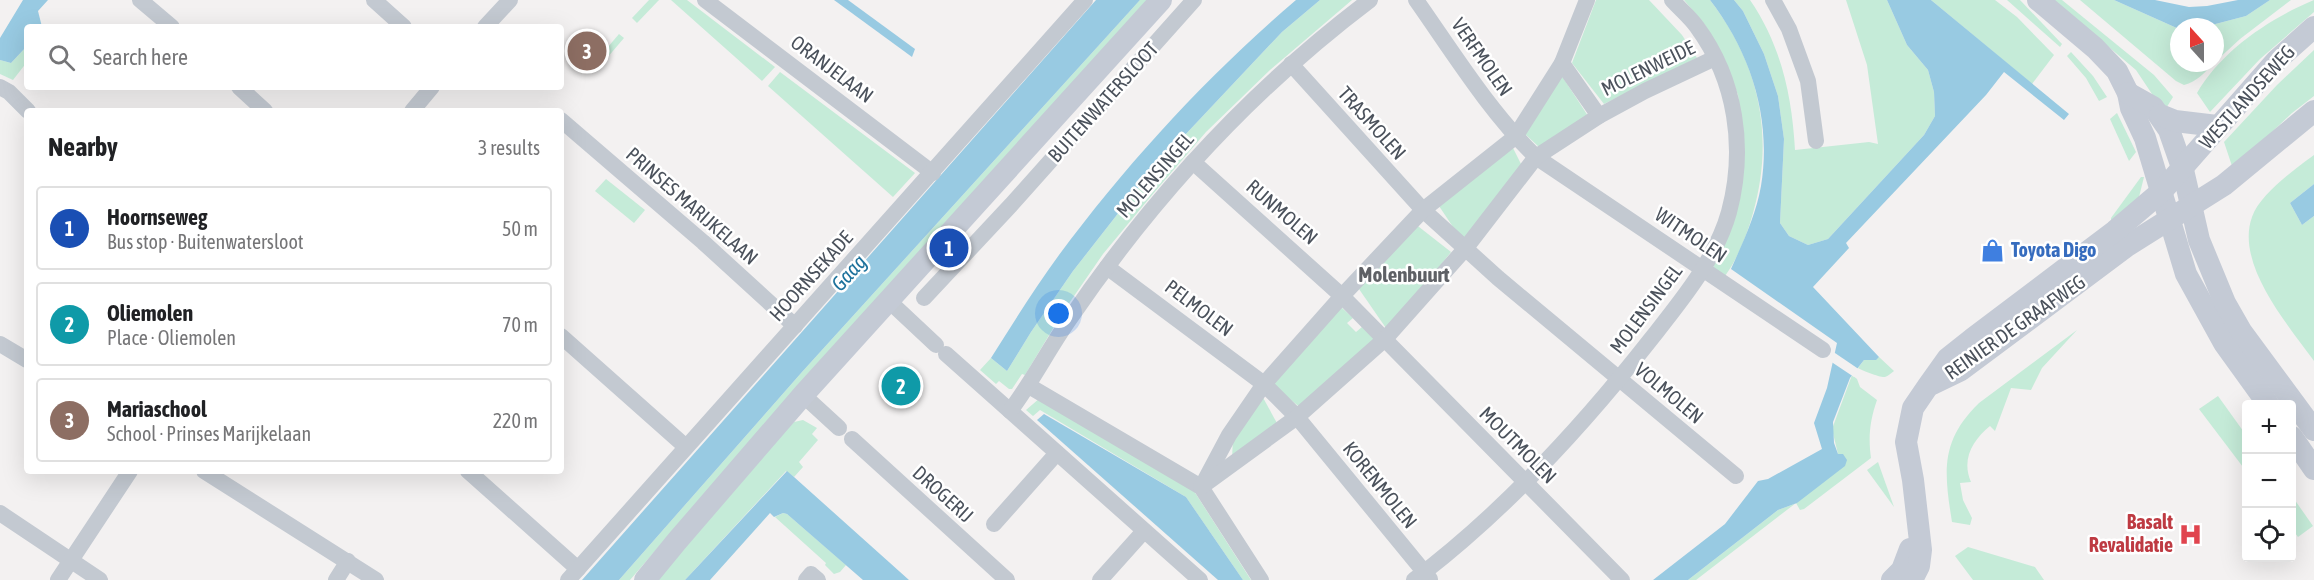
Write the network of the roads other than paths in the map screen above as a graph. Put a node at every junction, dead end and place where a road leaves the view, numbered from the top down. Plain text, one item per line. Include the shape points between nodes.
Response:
1 (141, 0) edge
2 (374, 0) edge
3 (510, 0) edge
4 (705, 0) edge
5 (1085, 0) edge
6 (1161, 0) edge
7 (1194, 0) edge
8 (1370, 0) edge
9 (1416, 0) edge
10 (1587, 0) edge
11 (1672, 0) edge
12 (1773, 0) edge
13 (2038, 0) edge
14 (169, 24) edge
15 (401, 24) edge
16 (488, 24) edge
17 (2314, 27) edge
18 (1715, 58) junction
19 (1562, 63) junction
20 (1291, 64) junction
21 (0, 87) edge
22 (242, 90) edge
23 (430, 90) edge
24 (2128, 93) junction
25 (25, 108) edge
26 (261, 108) edge
27 (414, 108) edge
28 (2314, 111) edge
29 (2160, 115) junction
30 (1599, 116) junction
31 (564, 123) edge
32 (2217, 126) junction
33 (1515, 137) junction
34 (1816, 141) dead end
35 (1536, 157) junction
36 (1192, 162) junction
37 (2182, 170) junction
38 (933, 173) junction
39 (992, 187) junction
40 (2162, 191) junction
41 (1011, 205) junction
42 (2190, 206) junction
43 (1423, 210) junction
44 (2170, 220) junction
45 (1465, 249) junction
46 (1107, 267) junction
47 (1702, 268) junction
48 (1342, 296) junction
49 (924, 298) dead end
50 (889, 301) junction
51 (795, 326) junction
52 (564, 339) edge
53 (1385, 339) junction
54 (0, 344) edge
55 (1823, 350) dead end
56 (24, 358) edge
57 (1619, 380) junction
58 (1264, 384) junction
59 (1029, 386) junction
60 (1928, 386) junction
61 (803, 395) junction
62 (2264, 400) edge
63 (1010, 411) junction
64 (1297, 417) junction
65 (838, 428) dead end
66 (2314, 430) edge
67 (852, 439) dead end
68 (2296, 443) edge
69 (686, 447) junction
70 (1057, 453) junction
71 (2314, 469) edge
72 (128, 474) edge
73 (209, 474) edge
74 (471, 474) edge
75 (1736, 476) dead end
76 (1526, 482) junction
77 (1201, 487) junction
78 (0, 513) edge
79 (994, 524) dead end
80 (1918, 528) junction
81 (1144, 531) junction
82 (70, 561) junction
83 (348, 561) junction
84 (573, 574) edge
85 (1423, 577) edge
86 (58, 580) edge
87 (100, 580) edge
88 (336, 580) edge
89 (376, 580) edge
90 (645, 580) edge
91 (806, 580) edge
92 (818, 580) edge
93 (1007, 580) edge
94 (1100, 580) edge
95 (1200, 580) edge
96 (1261, 580) edge
97 (1622, 580) edge
98 (1892, 580) edge
99 (1912, 580) edge

1 - 14 street
2 - 15 street
3 - 16 street
4 - 38 street, ORANJELAAN
5 - 38 street, HOORNSEKADE
6 - 39 street, BUITENWATERSLOOT
7 - 41 street, BUITENWATERSLOOT
8 - 20 street, MOLENSINGEL
9 - 33 street, VERFMOLEN
10 - 19 street
11 - 18 street, MOLENSINGEL via 1696,25
12 - 34 street via 1789,28 1808,81
13 - 24 street via 2108,59
17 - 32 street, WESTLANDSEWEG via 2276,61
18 - 30 street, MOLENWEIDE
18 - 47 street, MOLENSINGEL via 1734,108 1736,174 1729,212
19 - 30 street, MOLENWEIDE
19 - 33 street
20 - 36 street, MOLENSINGEL
20 - 43 street, TRASMOLEN
21 - 25 street
22 - 26 street
23 - 27 street
24 - 29 street, WESTLANDSEWEG
24 - 40 street
28 - 42 street via 2224,185
29 - 32 street via 2175,121
29 - 37 street, WESTLANDSEWEG
30 - 35 street, MOLENWEIDE
31 - 51 street, PRINSES MARIJKELAAN
32 - 37 street, WESTLANDSEWEG
33 - 35 street
33 - 43 street
35 - 45 street, MOLENWEIDE
35 - 47 street, WITMOLEN
36 - 46 street, MOLENSINGEL
36 - 48 street, RUNMOLEN
37 - 40 street, REINIER DE GRAAFWEG
37 - 42 street, WESTLANDSEWEG
38 - 51 street, HOORNSEKADE
39 - 41 street
39 - 50 street, BUITENWATERSLOOT
40 - 44 street
40 - 60 street, REINIER DE GRAAFWEG via 1948,358
41 - 49 street, BUITENWATERSLOOT
42 - 44 street, REINIER DE GRAAFWEG
42 - 66 street, WESTLANDSEWEG via 2199,240 2225,303
43 - 45 street
43 - 48 street
44 - 60 street, REINIER DE GRAAFWEG via 2127,246 1961,370
44 - 62 street via 2179,257 2198,297 2224,343
45 - 53 street, MOLENWEIDE
45 - 57 street, VOLMOLEN
46 - 58 street, PELMOLEN
46 - 59 street, MOLENSINGEL
47 - 55 street, WITMOLEN
47 - 57 street, MOLENSINGEL
48 - 53 street
48 - 58 street
50 - 61 street, BUITENWATERSLOOT
50 - 63 street
51 - 69 street, HOORNSEKADE
52 - 69 street
53 - 64 street, MOLENWEIDE
53 - 76 street, MOUTMOLEN
54 - 56 street
57 - 75 street, VOLMOLEN
57 - 76 street, MOLENSINGEL
58 - 64 street
58 - 77 street via 1229,435
59 - 63 street, MOLENSINGEL
59 - 77 street
60 - 80 street, REINIER DE GRAAFWEG via 1913,408 1906,442
61 - 65 street
61 - 90 street, BUITENWATERSLOOT
63 - 70 street
64 - 77 street, MOLENWEIDE
64 - 85 street, KORENMOLEN
67 - 93 street, DROGERIJ
68 - 71 street
69 - 84 street, HOORNSEKADE
70 - 79 street
70 - 81 street
72 - 82 street
73 - 83 street
74 - 84 street
76 - 85 street, MOLENSINGEL
76 - 97 street, MOUTMOLEN
77 - 96 street
78 - 82 street
80 - 98 street, REINIER DE GRAAFWEG via 1905,564
80 - 99 street, REINIER DE GRAAFWEG via 1922,550
81 - 94 street
81 - 95 street
82 - 86 street
82 - 87 street
83 - 88 street
83 - 89 street
91 - 92 street via 812,574

